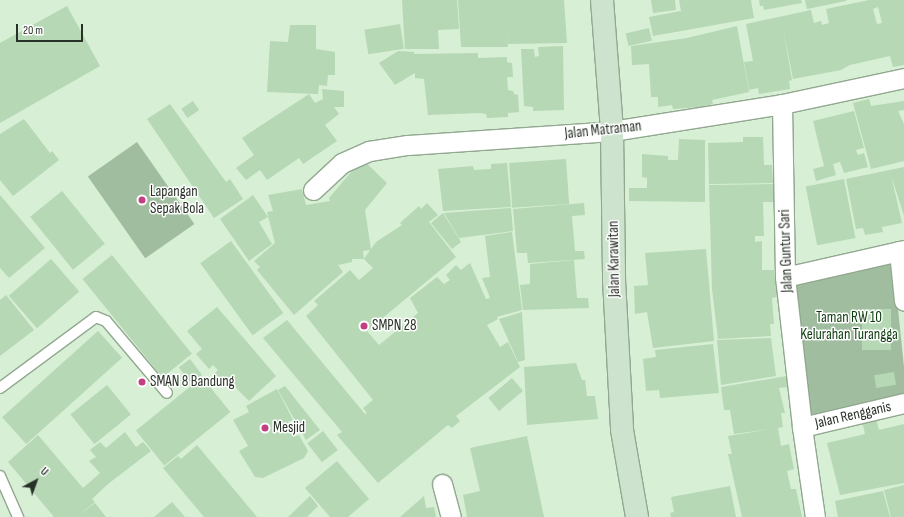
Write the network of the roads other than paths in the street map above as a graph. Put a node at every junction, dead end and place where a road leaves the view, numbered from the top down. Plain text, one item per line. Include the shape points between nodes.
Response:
1 (602, 0) edge
2 (904, 78) edge
3 (782, 104) junction
4 (612, 131) junction
5 (313, 190) dead end
6 (901, 251) edge
7 (785, 277) junction
8 (904, 301) edge
9 (0, 388) edge
10 (167, 393) dead end
11 (904, 403) edge
12 (802, 428) junction
13 (0, 476) edge
14 (442, 484) dead end
15 (18, 517) edge
16 (451, 517) edge
17 (637, 517) edge
18 (815, 517) edge

1 - 4 street, Jalan Karawitan
2 - 3 street, Jalan Matraman
3 - 4 street, Jalan Matraman
3 - 7 street, Jalan Guntur Sari
4 - 5 street, Jalan Matraman via 408,145 369,151 342,162
4 - 17 street, Jalan Karawitan via 614,280 622,430
6 - 7 street
6 - 8 street
7 - 12 street, Jalan Guntur Sari
9 - 10 lane via 96,317 106,321
11 - 12 street, Jalan Rengganis
12 - 18 street, Jalan Guntur Sari
13 - 15 lane
14 - 16 street

